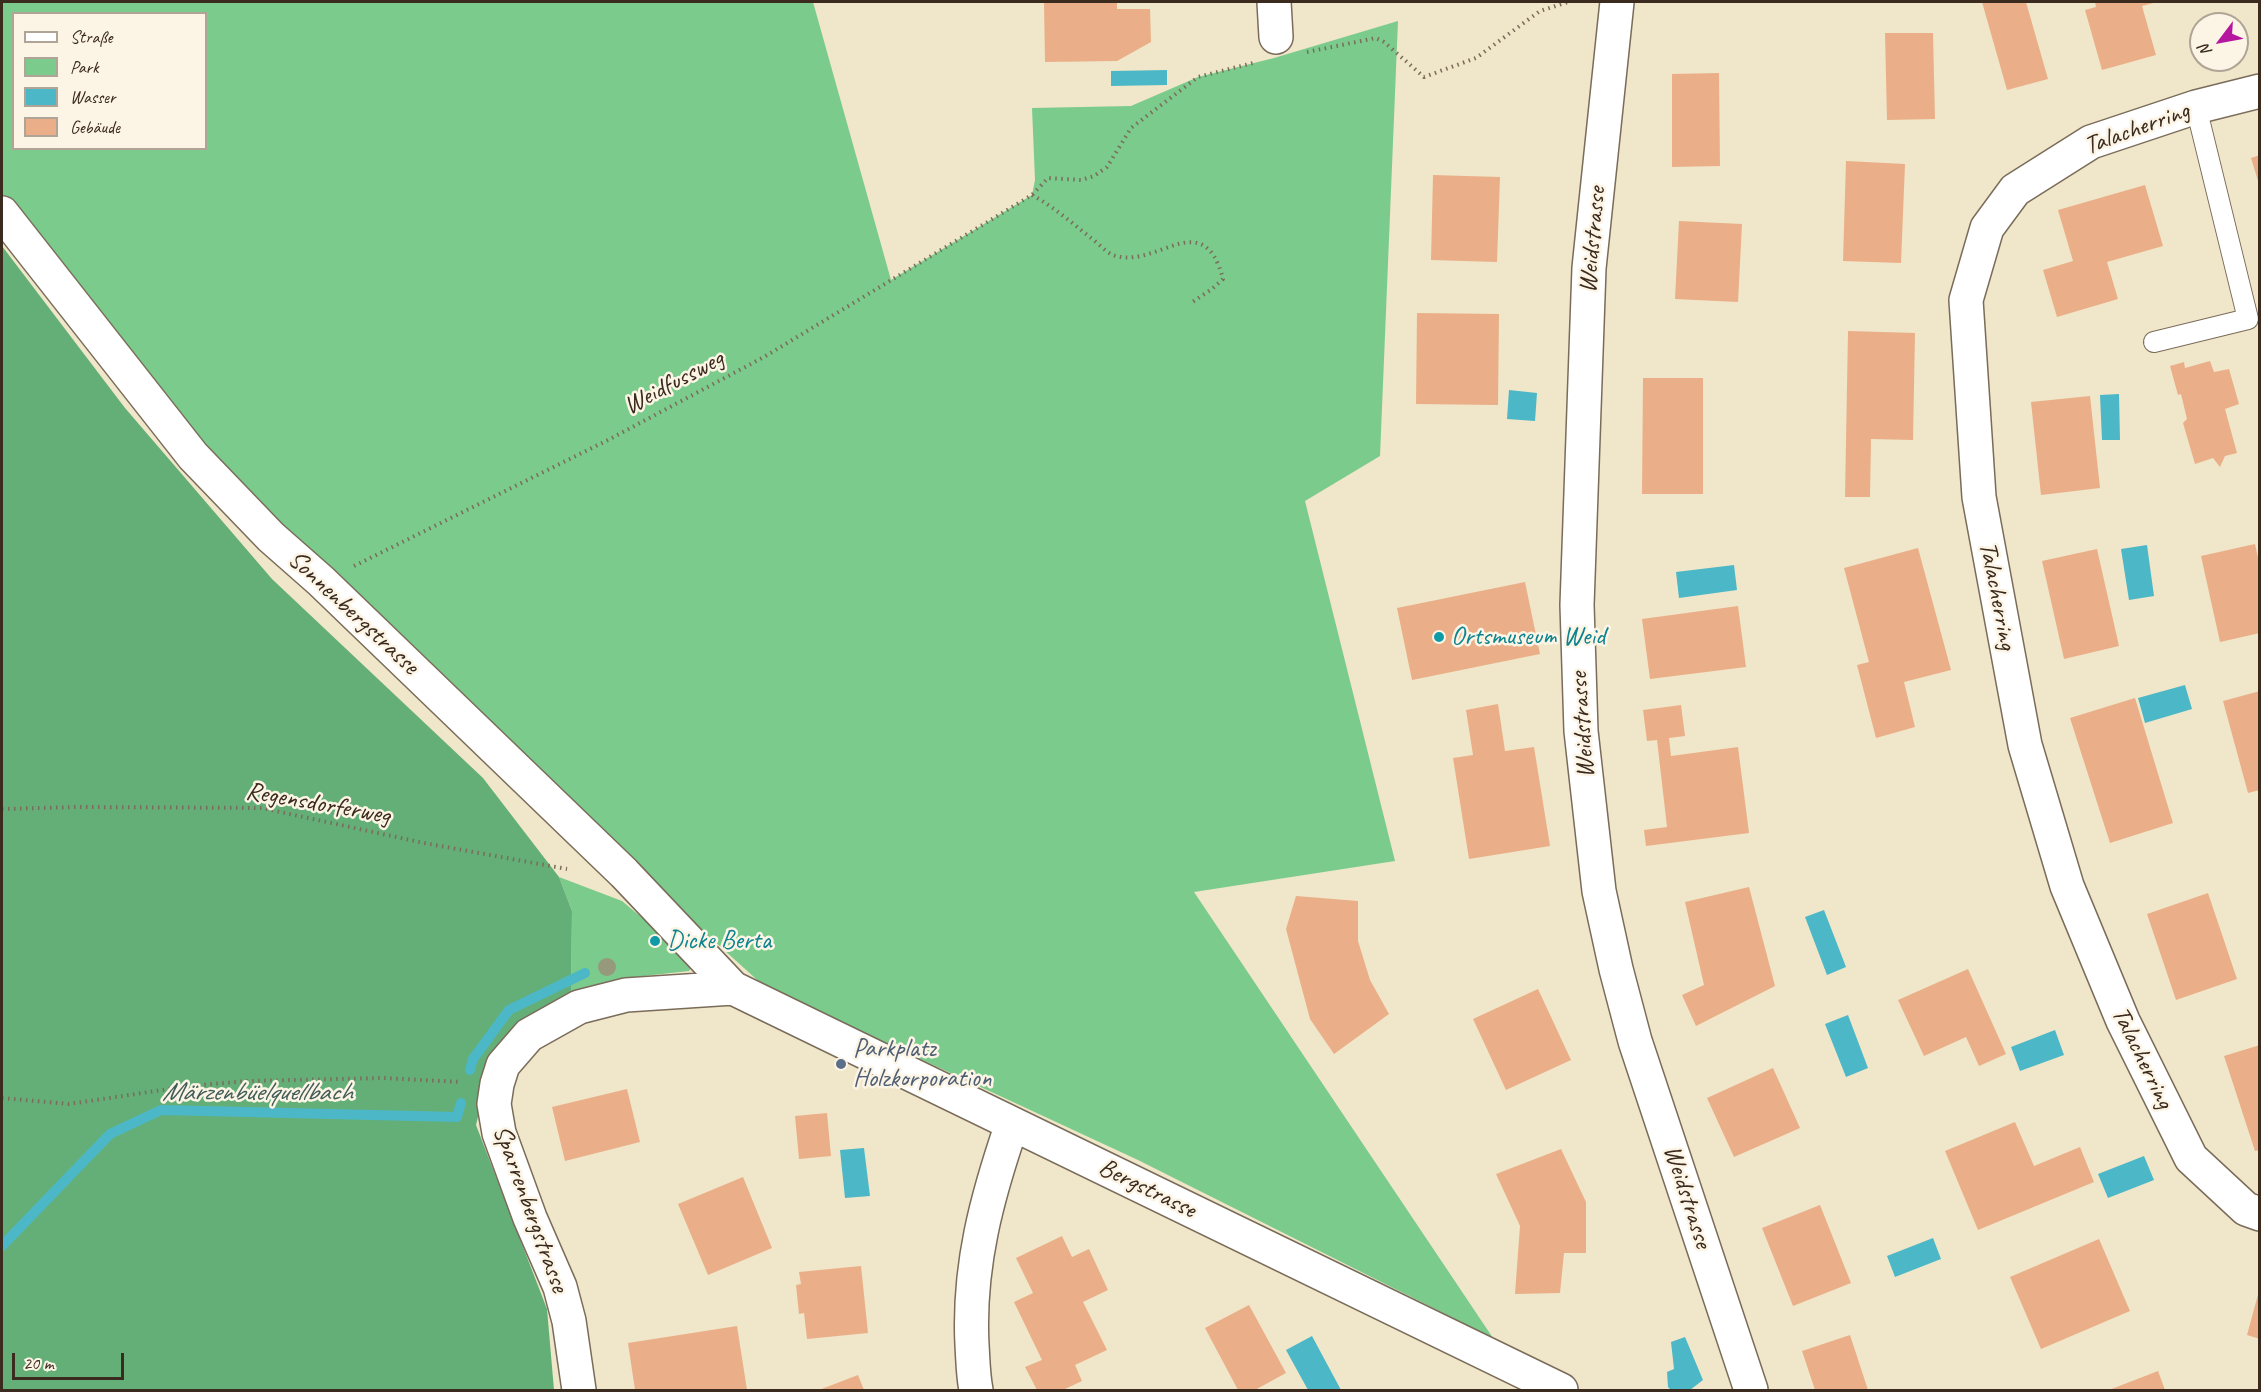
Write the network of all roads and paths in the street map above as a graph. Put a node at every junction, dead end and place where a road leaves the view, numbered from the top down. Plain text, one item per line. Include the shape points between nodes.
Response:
1 (1274, 2) edge
2 (1568, 2) edge
3 (1617, 2) edge
4 (1276, 38) dead end
5 (1376, 38) dead end
6 (1198, 77) dead end
7 (2259, 91) edge
8 (2196, 107) junction
9 (1032, 195) junction
10 (2, 213) edge
11 (1191, 303) dead end
12 (2154, 342) dead end
13 (321, 582) junction
14 (2, 809) edge
15 (624, 873) junction
16 (733, 988) junction
17 (497, 1084) junction
18 (2, 1098) edge
19 (1012, 1124) junction
20 (2259, 1214) edge
21 (579, 1390) edge
22 (976, 1390) edge
23 (1561, 1390) edge
24 (1751, 1390) edge

1 - 4 street
2 - 5 path via 1540,11 1476,58 1424,77
3 - 24 street, Weidstrasse via 1589,268 1577,594 1581,731 1599,891 1616,969 1639,1052
6 - 9 path, Weidfussweg via 1131,128 1107,167 1081,180 1048,178
7 - 8 street, Talacherring
8 - 12 lane via 2247,319
8 - 20 street, Talacherring via 2091,142 2015,190 1987,228 1966,300 1979,497 2025,745 2067,886 2122,1021 2191,1158 2246,1209
9 - 11 path via 1112,255 1146,256 1174,243 1204,246 1218,261 1223,279
9 - 13 path, Weidfussweg via 764,357 609,440
10 - 13 street, Sonnenbergstrasse via 193,456 271,537
13 - 15 street, Sonnenbergstrasse
14 - 15 path, Regensdorferweg via 262,808 574,870
15 - 16 street, Sonnenbergstrasse
16 - 17 street, Sparrenbergstrasse via 626,994 579,1008 529,1035 503,1065
16 - 19 street, Bergstrasse
17 - 18 path via 384,1078 248,1081 69,1104
17 - 21 street, Sparrenbergstrasse via 494,1104 499,1133 560,1287
19 - 22 street via 991,1186 978,1243 970,1314
19 - 23 street, Bergstrasse

